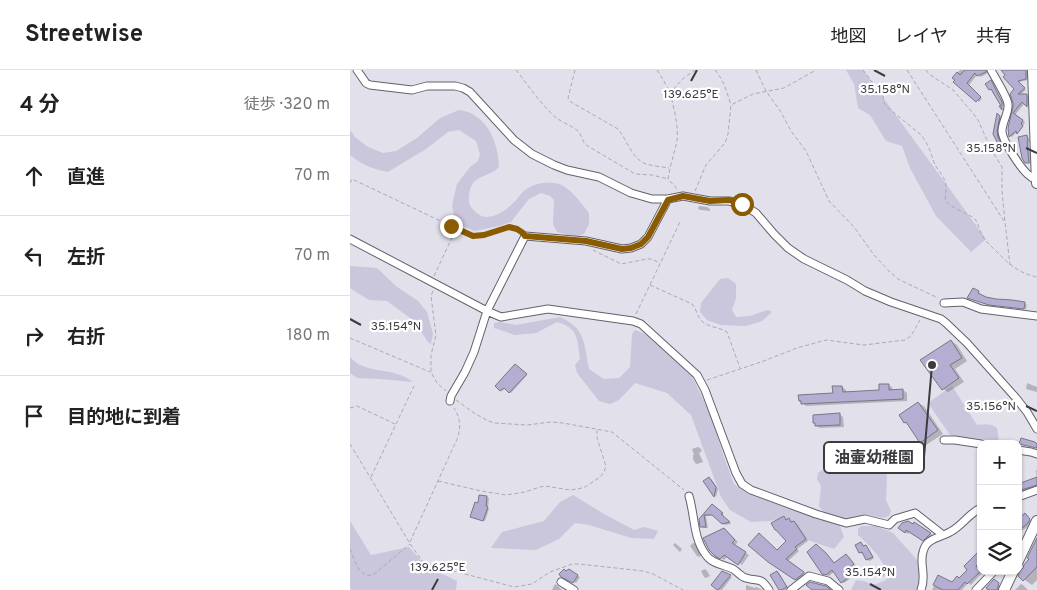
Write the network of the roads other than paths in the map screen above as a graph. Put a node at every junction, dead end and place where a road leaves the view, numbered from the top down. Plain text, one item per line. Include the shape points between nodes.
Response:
1 (357, 70) edge
2 (991, 70) edge
3 (1033, 70) edge
4 (1036, 111) edge
5 (1037, 179) edge
6 (1037, 183) edge
7 (668, 200) junction
8 (350, 239) edge
9 (944, 303) road end
10 (487, 311) junction
11 (1037, 316) edge
12 (451, 398) road end
13 (1037, 428) edge
14 (944, 440) dead end
15 (977, 443) edge
16 (1022, 451) edge
17 (1037, 454) edge
18 (1037, 490) edge
19 (689, 496) road end
20 (1022, 496) edge
21 (977, 511) edge
22 (1037, 521) edge
23 (943, 535) junction
24 (1022, 553) edge
25 (990, 575) edge
26 (1011, 575) edge
27 (560, 582) dead end
28 (574, 590) edge
29 (769, 590) edge
30 (791, 590) edge
31 (839, 590) edge
32 (921, 590) edge
33 (976, 590) edge
34 (1004, 590) edge

1 - 7 street via 370,85 412,90 427,86 463,88 532,154 554,166 599,177 631,193
2 - 5 street via 1008,104 1002,131 1004,138 1018,164
3 - 4 main road
4 - 5 main road
5 - 6 main road
7 - 10 street via 648,237 631,248 525,236
7 - 13 street via 683,196 742,204 756,213 788,248 804,259 864,291 941,319 967,343
8 - 10 street
9 - 11 street via 963,302 981,309
10 - 12 street via 474,352
10 - 23 street via 501,317 548,309 641,324 702,382 742,484 846,523 865,519 889,525 894,519 915,513
14 - 15 street
16 - 17 street
18 - 20 street
19 - 29 street via 698,540 706,555 745,578 764,582
21 - 23 street via 952,532
22 - 24 main road
23 - 32 street via 927,543 924,550
25 - 33 street
26 - 34 main road
27 - 28 street
30 - 31 street via 808,576 828,581

